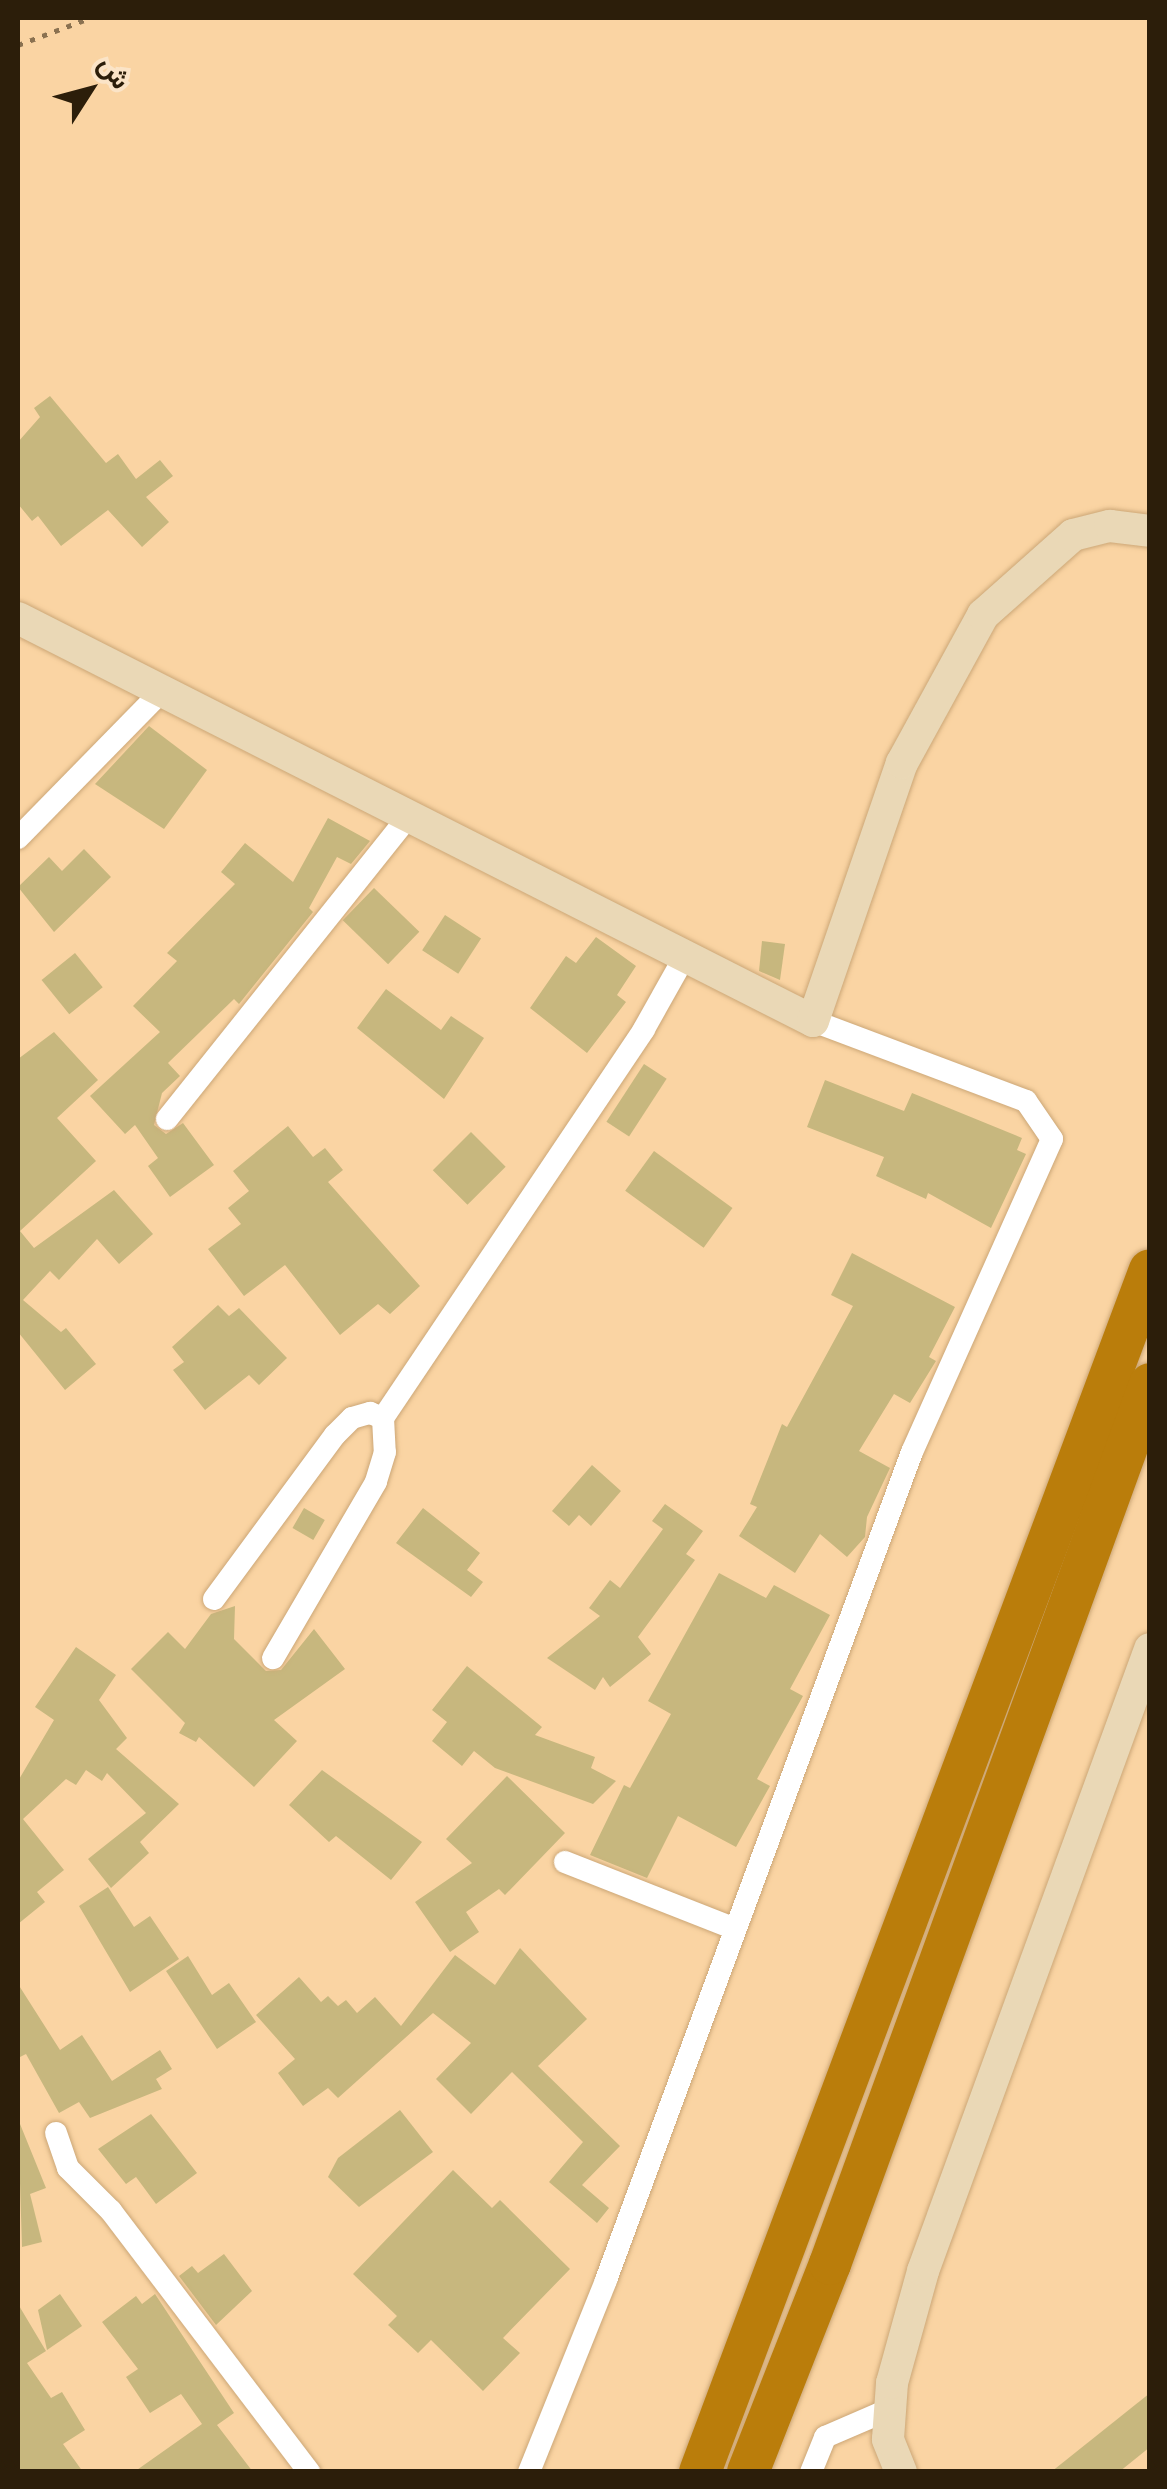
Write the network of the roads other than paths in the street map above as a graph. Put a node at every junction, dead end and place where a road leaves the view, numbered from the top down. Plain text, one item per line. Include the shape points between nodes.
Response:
1 (1150, 531) edge
2 (18, 618) edge
3 (162, 690) junction
4 (409, 816) junction
5 (18, 838) edge
6 (685, 956) junction
7 (813, 1021) junction
8 (167, 1118) dead end
9 (1150, 1270) edge
10 (1150, 1384) edge
11 (383, 1418) junction
12 (214, 1599) dead end
13 (1150, 1649) edge
14 (273, 1658) dead end
15 (566, 1862) dead end
16 (735, 1928) junction
17 (56, 2133) dead end
18 (890, 2408) junction
19 (309, 2472) edge
20 (529, 2472) edge
21 (700, 2472) edge
22 (748, 2472) edge
23 (811, 2472) edge
24 (901, 2472) edge

1 - 7 street via 1110,526 1072,535 983,616 902,763
2 - 3 street
3 - 4 street
3 - 5 street
4 - 6 street
4 - 8 street
6 - 7 street
6 - 11 street via 644,1029
7 - 16 street via 1026,1102 1052,1139 912,1452
9 - 21 highway
10 - 22 highway
11 - 12 street via 370,1412 352,1418 334,1435
11 - 14 street via 386,1452 376,1482
13 - 18 street via 923,2271
15 - 16 street
16 - 20 street
17 - 19 street via 68,2168 111,2211
18 - 23 street via 825,2437
18 - 24 street via 888,2439

